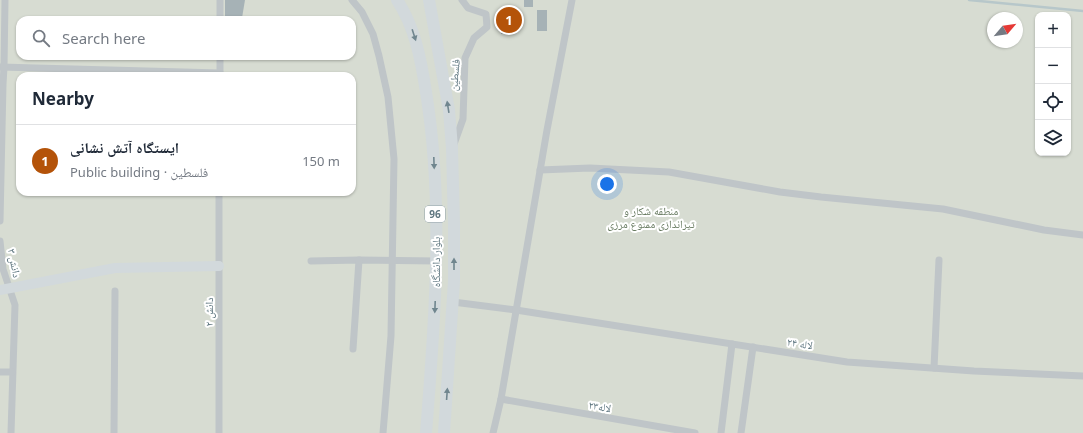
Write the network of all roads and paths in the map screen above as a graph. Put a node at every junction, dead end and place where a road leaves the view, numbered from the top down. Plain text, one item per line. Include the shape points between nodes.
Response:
1 (4, 0) edge
2 (220, 0) edge
3 (352, 0) edge
4 (397, 0) edge
5 (429, 0) edge
6 (462, 0) edge
7 (572, 0) edge
8 (220, 16) edge
9 (220, 60) edge
10 (2, 67) edge
11 (158, 72) edge
12 (220, 72) edge
13 (452, 148) junction
14 (540, 170) junction
15 (220, 196) edge
16 (0, 221) edge
17 (1083, 235) edge
18 (0, 241) edge
19 (359, 260) junction
20 (392, 260) junction
21 (939, 260) dead end
22 (311, 261) dead end
23 (436, 261) junction
24 (219, 266) junction
25 (5, 289) edge
26 (115, 291) dead end
27 (453, 302) junction
28 (516, 310) junction
29 (732, 344) junction
30 (753, 347) junction
31 (353, 349) dead end
32 (934, 368) junction
33 (0, 372) edge
34 (12, 372) junction
35 (1083, 376) edge
36 (501, 399) junction
37 (656, 430) edge
38 (11, 433) edge
39 (114, 433) edge
40 (219, 433) edge
41 (383, 433) edge
42 (426, 433) edge
43 (444, 433) edge
44 (493, 433) edge
45 (695, 433) edge
46 (721, 433) edge
47 (740, 433) edge

1 - 10 street
2 - 8 street
3 - 20 street via 362,12 373,34 388,97 394,159
4 -> 23 main road, بلوار دانشگاه / 96 via 413,32 422,62 430,114 434,149
13 -> 5 main road, بلوار دانشگاه / 96 via 449,110
6 - 13 street, فلسطین via 468,8 486,14 487,27 474,38 465,58 463,119
7 - 14 street
9 - 12 street
10 - 11 street
10 - 16 street
27 -> 13 main road, بلوار دانشگاه / 96
14 - 17 street via 590,168 669,172 780,192 943,209 1044,230
14 - 28 street
15 - 24 street, دانش ۲
18 - 25 street, دانش ۳
19 - 20 street
19 - 22 street
19 - 31 street
20 - 23 street
20 - 41 street via 391,336
21 - 32 street
23 -> 42 main road, بلوار دانشگاه / 96
24 - 25 street via 115,268
24 - 40 street, دانش ۲
25 - 34 street, دانش ۳ via 14,305
26 - 39 street
27 - 28 street, لاله ۲۴
43 -> 27 main road, بلوار دانشگاه / 96
28 - 29 street, لاله ۲۴
28 - 36 street
29 - 30 street, لاله ۲۴
29 - 46 street
30 - 32 street, لاله ۲۴ via 847,362
30 - 47 street
32 - 35 street, لاله ۲۴
33 - 34 street
34 - 38 street, دانش ۳
36 - 37 street, لاله۲۳
36 - 44 street
37 - 45 street, لاله۲۳

